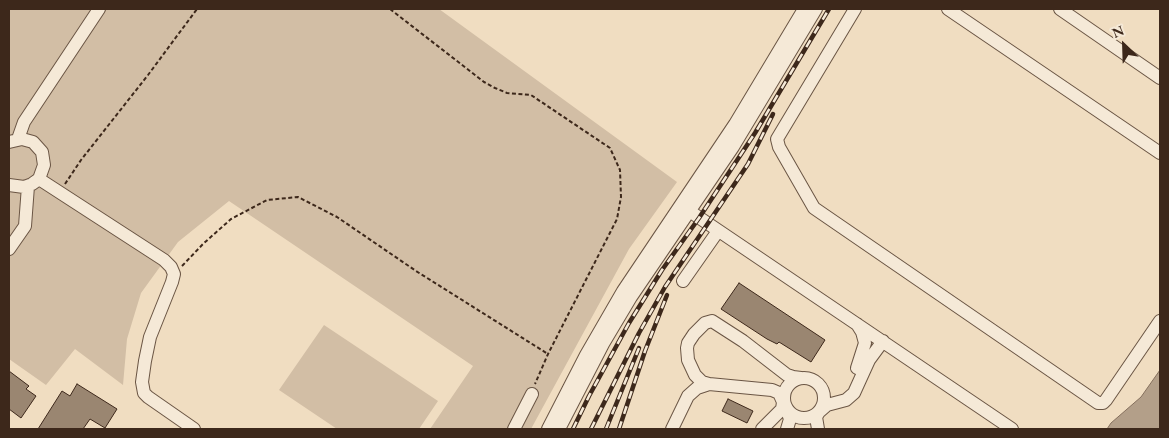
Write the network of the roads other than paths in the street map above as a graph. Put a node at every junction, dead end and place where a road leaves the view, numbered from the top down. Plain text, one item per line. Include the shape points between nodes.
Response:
1 (99, 9) edge
2 (804, 9) edge
3 (816, 9) edge
4 (855, 9) edge
5 (948, 9) edge
6 (1060, 9) edge
7 (1160, 78) edge
8 (13, 140) edge
9 (1160, 153) edge
10 (34, 182) junction
11 (9, 185) edge
12 (685, 208) junction
13 (718, 231) junction
14 (9, 249) edge
15 (683, 281) dead end
16 (853, 321) junction
17 (1160, 321) edge
18 (883, 341) junction
19 (801, 378) junction
20 (709, 384) junction
21 (820, 386) junction
22 (532, 394) road end
23 (784, 405) junction
24 (819, 412) junction
25 (801, 419) junction
26 (194, 429) edge
27 (514, 429) edge
28 (548, 429) edge
29 (559, 429) edge
30 (672, 429) edge
31 (762, 429) edge
32 (787, 429) edge
33 (810, 429) edge
34 (818, 429) edge
35 (1012, 429) edge

1 - 8 lane
2 - 12 lane
3 - 12 lane via 733,147
4 - 17 lane via 777,139 778,147 814,208 1098,403 1106,400
5 - 9 lane
6 - 7 lane
8 - 10 lane via 33,142 42,152 44,165
10 - 11 lane via 17,187
10 - 14 lane via 25,226
10 - 26 lane via 59,192 171,267 174,274 150,337 142,382 148,397
12 - 13 lane
12 - 28 lane via 618,299
12 - 29 lane via 617,320
13 - 15 lane
13 - 16 lane
16 - 18 lane
16 - 21 lane via 862,332 865,343 854,377 846,390 836,396 827,394
18 - 24 lane via 869,360 854,393
18 - 35 lane
19 - 20 lane via 787,375 712,321 694,334 687,348 688,360 695,374
19 - 21 lane via 808,378
19 - 23 lane via 788,384 783,396
20 - 23 lane via 776,391
20 - 30 lane via 688,396
21 - 24 lane via 824,399
22 - 27 lane
23 - 25 lane via 790,414
23 - 31 lane via 781,412
23 - 32 lane via 790,419
24 - 25 lane
24 - 34 lane via 816,417
25 - 33 lane

